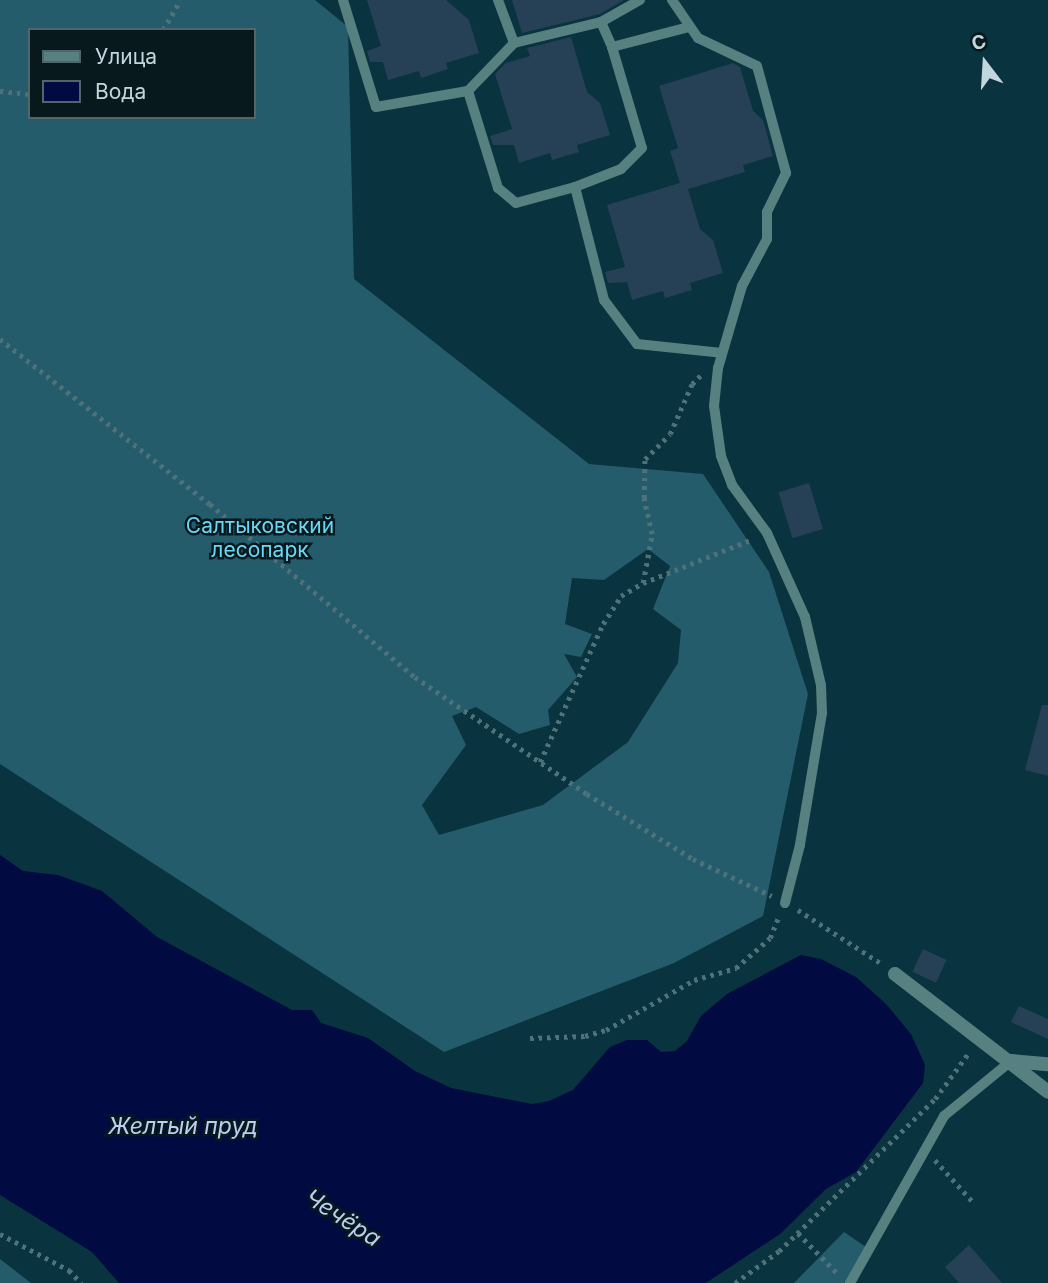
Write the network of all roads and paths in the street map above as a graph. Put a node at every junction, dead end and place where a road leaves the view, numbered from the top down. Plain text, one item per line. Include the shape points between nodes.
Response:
1 (180, 0) edge
2 (343, 0) edge
3 (498, 0) edge
4 (640, 0) edge
5 (672, 0) edge
6 (601, 22) junction
7 (689, 27) junction
8 (164, 28) edge
9 (514, 43) junction
10 (612, 47) junction
11 (468, 90) junction
12 (0, 91) edge
13 (28, 94) edge
14 (575, 187) junction
15 (0, 339) edge
16 (722, 353) junction
17 (767, 533) junction
18 (643, 583) junction
19 (540, 762) junction
20 (785, 903) junction
21 (895, 974) joint
22 (530, 1038) dead end
23 (980, 1038) junction
24 (1012, 1061) junction
25 (1048, 1064) edge
26 (1048, 1092) edge
27 (926, 1149) junction
28 (974, 1203) dead end
29 (798, 1233) junction
30 (0, 1234) edge
31 (81, 1283) edge
32 (735, 1283) edge
33 (849, 1283) edge

1 - 8 path
2 - 11 lane via 376,107
3 - 9 lane
4 - 6 lane
5 - 7 lane
6 - 9 lane
6 - 10 lane
7 - 10 lane
7 - 16 lane via 698,38 757,66 786,173 767,212 766,239 742,286
9 - 11 lane
10 - 14 lane via 642,148 621,169
11 - 14 lane via 499,188 516,203
12 - 13 path
14 - 16 lane via 604,300 637,344
15 - 19 path via 210,504 415,677
16 - 17 lane via 714,406 721,457 732,485
16 - 18 path via 692,384 670,434 645,459 644,499 652,534
17 - 18 path
17 - 20 lane via 805,617 821,685 822,713 800,845
18 - 19 path via 621,596 603,624
19 - 20 path via 693,859
20 - 21 path via 845,936
20 - 22 path via 770,938 736,968 694,980 606,1030 585,1036
21 - 23 street
23 - 24 street
23 - 29 path via 934,1099
24 - 25 street
24 - 26 street
24 - 27 lane via 944,1116
27 - 28 path
27 - 33 lane
29 - 32 path
29 - 33 path
30 - 31 path via 69,1270

